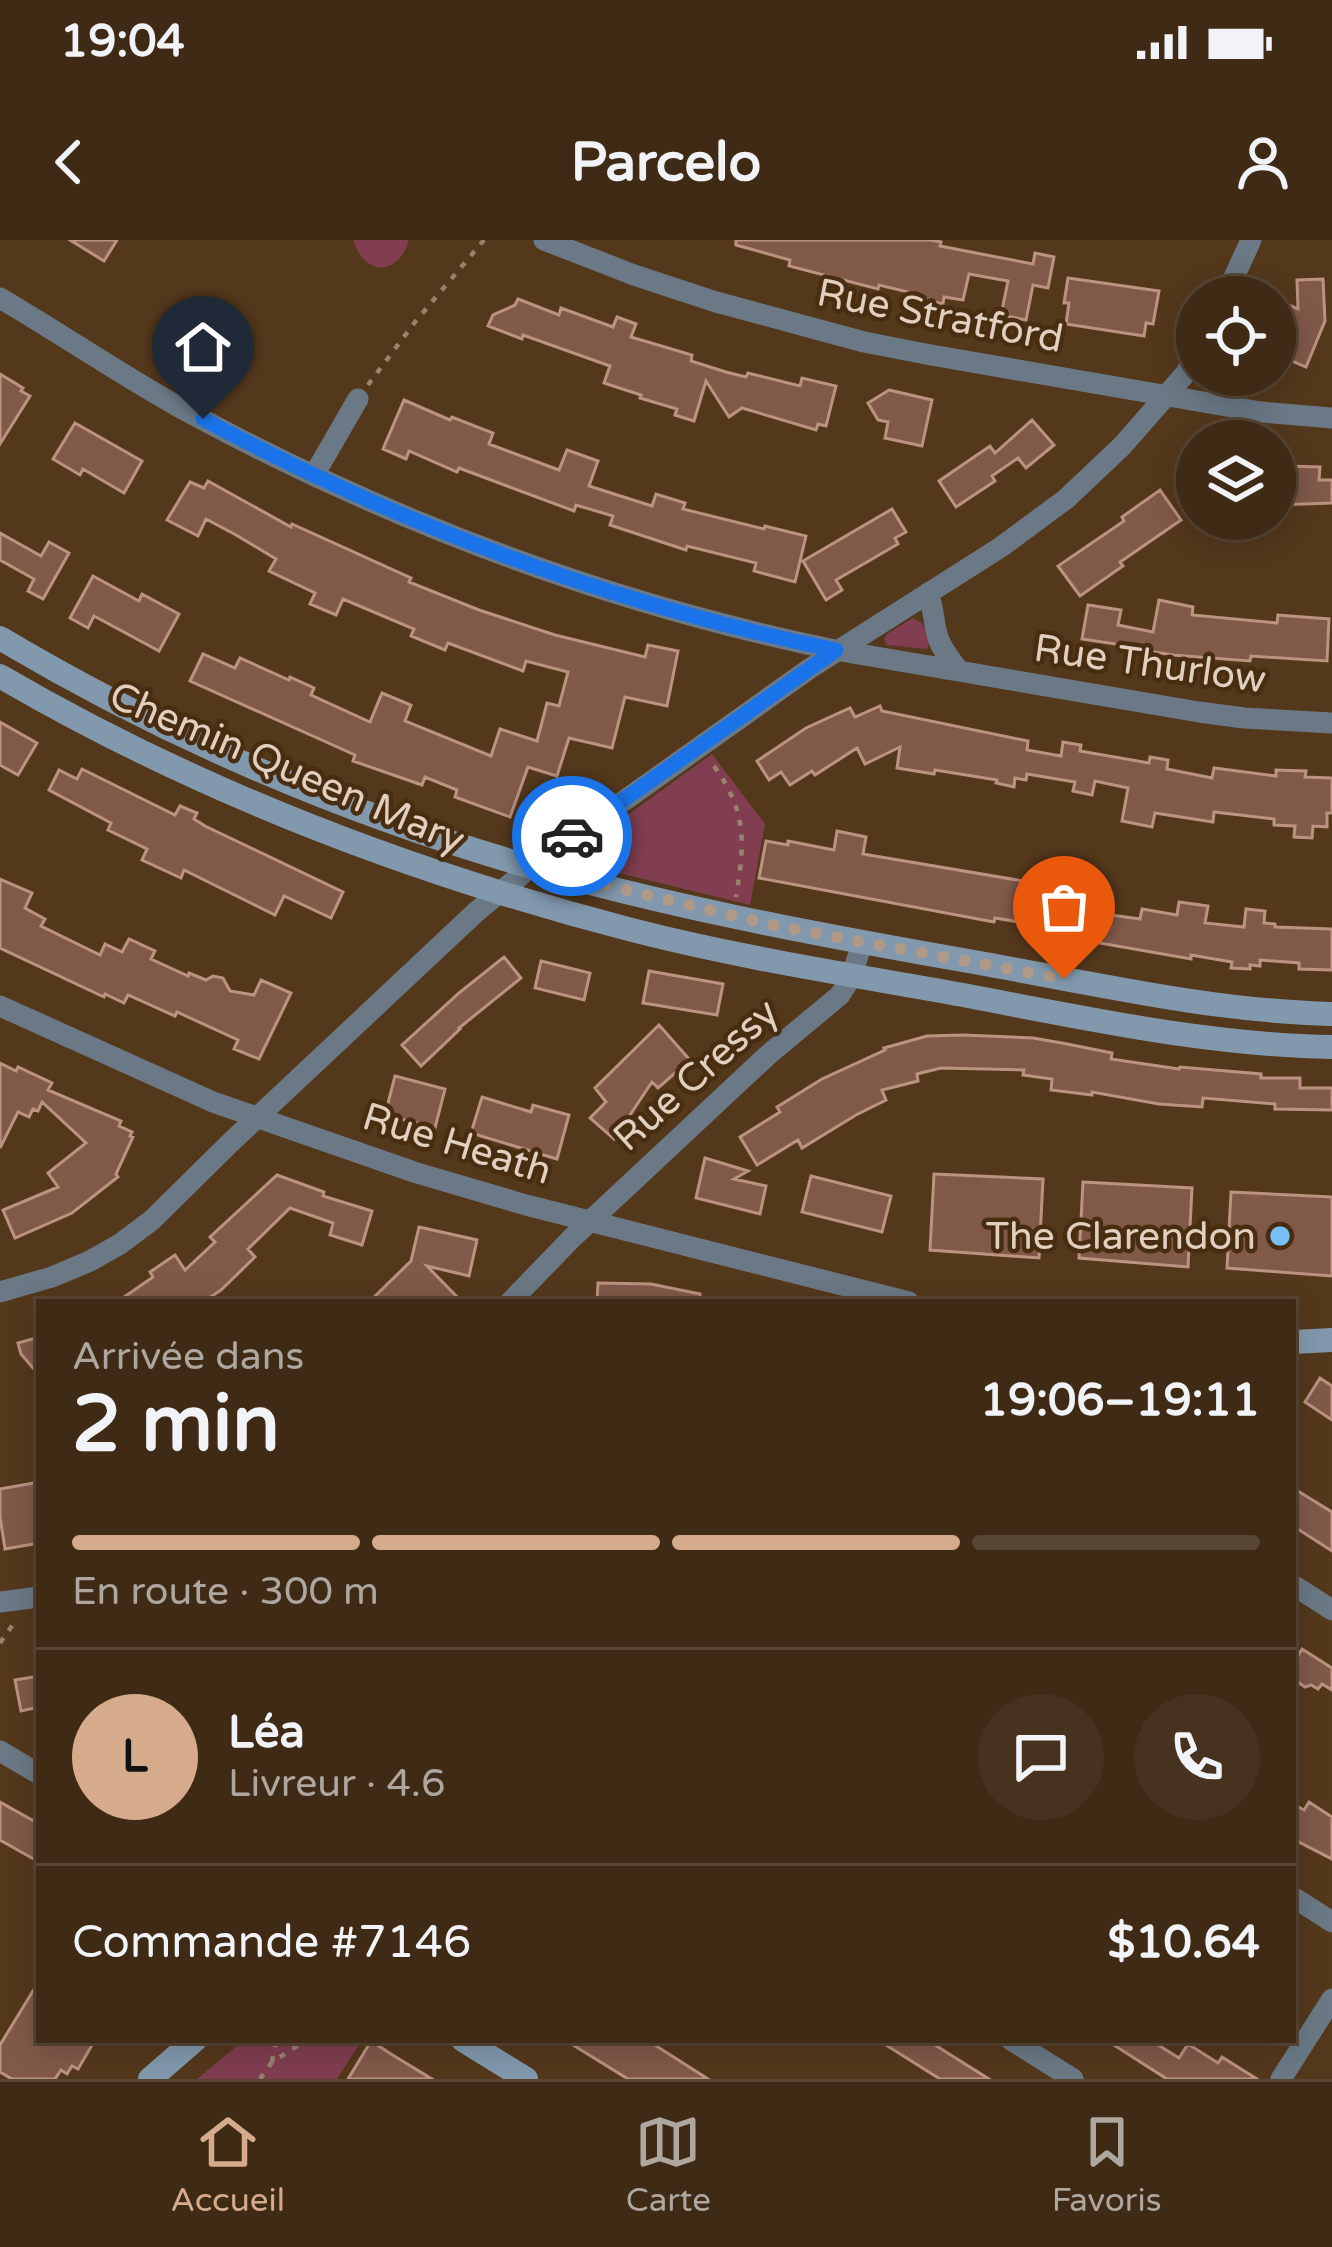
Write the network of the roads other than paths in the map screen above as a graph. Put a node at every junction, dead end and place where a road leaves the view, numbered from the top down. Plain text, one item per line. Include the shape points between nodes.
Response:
1 (544, 240) edge
2 (1251, 240) edge
3 (1235, 276) edge
4 (0, 298) edge
5 (1176, 384) edge
6 (363, 392) road end
7 (1166, 395) junction
8 (1332, 418) edge
9 (314, 475) junction
10 (928, 592) junction
11 (0, 638) edge
12 (836, 650) junction
13 (959, 671) junction
14 (0, 676) edge
15 (90, 688) junction
16 (73, 716) junction
17 (1332, 722) edge
18 (530, 867) junction
19 (500, 892) junction
20 (862, 942) junction
21 (852, 976) junction
22 (0, 1006) edge
23 (1332, 1014) edge
24 (1332, 1047) edge
25 (259, 1117) junction
26 (590, 1221) junction
27 (0, 1292) edge
28 (513, 1299) edge
29 (897, 1299) edge
30 (1332, 1340) edge
31 (1296, 1342) edge
32 (1296, 1587) edge
33 (36, 1597) edge
34 (0, 1602) edge
35 (1332, 1610) edge
36 (0, 1751) edge
37 (36, 1772) edge
38 (1296, 1899) edge
39 (1332, 1922) edge
40 (1332, 1999) edge
41 (192, 2043) edge
42 (468, 2043) edge
43 (1017, 2043) edge
44 (150, 2079) edge
45 (526, 2079) edge
46 (1073, 2079) edge
47 (1281, 2079) edge

1 - 7 street, Rue Stratford via 798,325
2 - 3 street
4 - 9 street, Rue Thurlow via 165,399
5 - 7 street
6 - 9 street
7 - 8 street, Rue Stratford
7 - 10 street via 1066,499
9 - 12 street, Rue Thurlow via 554,573
10 - 12 street
10 - 13 street via 937,634
11 - 15 street, Chemin Queen Mary
12 - 13 street, Rue Thurlow
12 - 18 street
13 - 17 street, Rue Thurlow via 1199,712
14 - 16 street, Chemin Queen Mary
15 - 16 street
15 - 18 street, Chemin Queen Mary via 288,781
16 - 19 street, Chemin Queen Mary via 299,821
18 - 19 street
18 - 20 street, Chemin Queen Mary
19 - 21 street, Chemin Queen Mary
19 - 25 street
20 - 21 street, Rue Cressy
20 - 23 street, Chemin Queen Mary via 1166,997
21 - 24 street, Chemin Queen Mary via 1174,1033
21 - 26 street, Rue Cressy
22 - 25 street, Rue Heath
25 - 26 street, Rue Heath via 474,1191
25 - 27 street via 120,1244
26 - 28 street, Rue Cressy
26 - 29 street, Rue Heath
30 - 31 street
32 - 35 street
33 - 34 street
36 - 37 street
38 - 39 street
40 - 47 street
41 - 44 street
42 - 45 street
43 - 46 street

